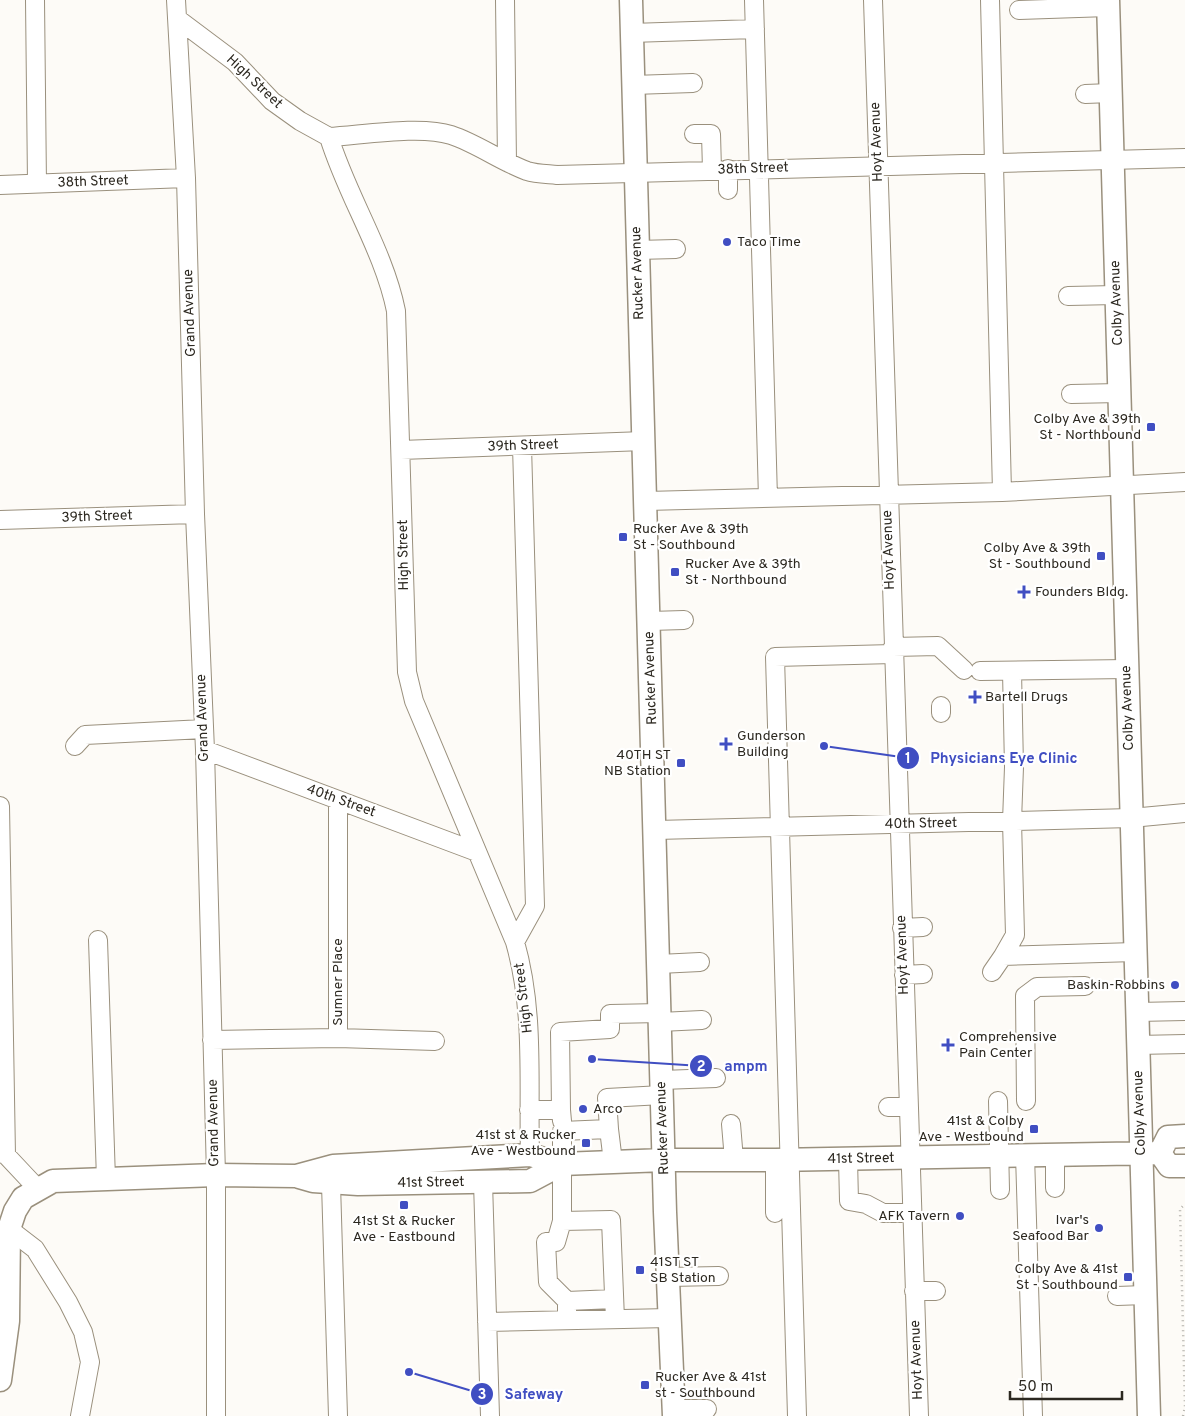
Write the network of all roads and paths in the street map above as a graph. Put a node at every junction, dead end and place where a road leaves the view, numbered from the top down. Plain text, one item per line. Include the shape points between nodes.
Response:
1 (35, 0) edge
2 (176, 0) edge
3 (187, 0) edge
4 (505, 0) edge
5 (631, 0) edge
6 (754, 0) edge
7 (873, 0) edge
8 (990, 0) edge
9 (1108, 4) edge
10 (1019, 10) dead end
11 (179, 20) junction
12 (755, 29) junction
13 (632, 33) junction
14 (693, 83) dead end
15 (633, 84) junction
16 (1111, 93) junction
17 (1085, 94) dead end
18 (694, 134) dead end
19 (329, 137) junction
20 (1185, 158) edge
21 (1113, 161) junction
22 (506, 162) junction
23 (995, 164) junction
24 (877, 166) junction
25 (760, 168) junction
26 (720, 170) junction
27 (635, 173) junction
28 (186, 178) junction
29 (37, 184) junction
30 (0, 185) edge
31 (728, 190) dead end
32 (676, 249) dead end
33 (638, 250) junction
34 (1116, 295) junction
35 (1068, 296) dead end
36 (1119, 393) junction
37 (1071, 394) dead end
38 (644, 441) junction
39 (522, 446) junction
40 (402, 450) junction
41 (1185, 482) edge
42 (1122, 484) junction
43 (1002, 492) junction
44 (887, 494) junction
45 (768, 498) junction
46 (646, 501) junction
47 (195, 514) junction
48 (0, 520) edge
49 (684, 620) dead end
50 (650, 621) junction
51 (893, 650) junction
52 (1127, 669) junction
53 (1012, 671) junction
54 (204, 730) junction
55 (76, 746) dead end
56 (204, 750) junction
57 (338, 800) junction
58 (0, 806) edge
59 (1185, 813) edge
60 (0, 818) edge
61 (1131, 818) junction
62 (1012, 821) junction
63 (899, 824) junction
64 (780, 827) junction
65 (656, 830) junction
66 (477, 852) junction
67 (923, 927) dead end
68 (902, 928) junction
69 (98, 940) dead end
70 (516, 942) junction
71 (1135, 952) junction
72 (1002, 956) junction
73 (700, 962) dead end
74 (659, 964) junction
75 (992, 972) dead end
76 (923, 974) dead end
77 (904, 975) junction
78 (1085, 986) dead end
79 (1185, 1011) edge
80 (1137, 1012) junction
81 (660, 1018) junction
82 (702, 1020) dead end
83 (338, 1038) junction
84 (212, 1040) junction
85 (436, 1041) dead end
86 (1185, 1044) edge
87 (1138, 1046) junction
88 (716, 1078) dead end
89 (662, 1088) junction
90 (998, 1101) dead end
91 (1026, 1101) dead end
92 (888, 1107) dead end
93 (908, 1107) junction
94 (529, 1110) junction
95 (561, 1110) junction
96 (731, 1124) dead end
97 (609, 1129) junction
98 (562, 1132) junction
99 (1185, 1136) edge
100 (1151, 1153) junction
101 (1055, 1154) junction
102 (530, 1155) junction
103 (1025, 1155) junction
104 (1000, 1156) junction
105 (911, 1158) junction
106 (848, 1159) junction
107 (4, 1160) edge
108 (664, 1160) junction
109 (734, 1160) junction
110 (783, 1160) junction
111 (613, 1162) junction
112 (562, 1164) junction
113 (1185, 1166) edge
114 (432, 1172) junction
115 (216, 1176) junction
116 (296, 1176) junction
117 (106, 1179) junction
118 (483, 1182) junction
119 (331, 1184) junction
120 (37, 1188) junction
121 (1055, 1188) dead end
122 (1000, 1190) dead end
123 (1185, 1204) edge
124 (775, 1213) dead end
125 (912, 1213) junction
126 (562, 1221) junction
127 (5, 1232) edge
128 (720, 1276) dead end
129 (668, 1277) junction
130 (936, 1290) dead end
131 (4, 1291) edge
132 (914, 1291) junction
133 (1145, 1295) junction
134 (1117, 1296) dead end
135 (614, 1298) junction
136 (567, 1300) junction
137 (669, 1318) junction
138 (615, 1319) junction
139 (567, 1320) junction
140 (487, 1322) junction
141 (0, 1380) edge
142 (1185, 1385) edge
143 (707, 1409) dead end
144 (674, 1413) edge
145 (80, 1416) edge
146 (216, 1416) edge
147 (338, 1416) edge
148 (490, 1416) edge
149 (797, 1416) edge
150 (919, 1416) edge
151 (1033, 1416) edge
152 (1149, 1416) edge
153 (1183, 1416) edge

1 - 29 street
2 - 11 street, Grand Avenue
3 - 11 street
4 - 22 street
5 - 13 main road, Rucker Avenue
6 - 12 street
7 - 24 street, Hoyt Avenue
8 - 23 street via 1000,96
9 - 10 street
9 - 16 main road, Colby Avenue
11 - 19 street, High Street via 235,62 272,101
11 - 28 street, Grand Avenue
12 - 13 street
12 - 25 street
13 - 15 main road, Rucker Avenue
14 - 15 street
15 - 27 main road, Rucker Avenue
16 - 17 street
16 - 21 main road, Colby Avenue
18 - 26 street via 711,134
19 - 22 street, 38th Street via 418,130 449,134 478,145
19 - 40 street, High Street via 338,166 392,288 396,311
20 - 21 street, 38th Street
21 - 23 street, 38th Street via 1064,168
21 - 34 main road, Colby Avenue
22 - 27 street, 38th Street via 528,171 557,175
23 - 24 street, 38th Street
23 - 43 street
24 - 25 street, 38th Street
24 - 44 street, Hoyt Avenue
25 - 26 street, 38th Street
25 - 45 street
26 - 27 street, 38th Street
26 - 31 street
27 - 33 main road, Rucker Avenue
28 - 29 street, 38th Street
28 - 47 street, Grand Avenue
29 - 30 street, 38th Street
32 - 33 street
33 - 38 main road, Rucker Avenue
34 - 35 street
34 - 36 main road, Colby Avenue
36 - 37 street
36 - 42 main road, Colby Avenue
38 - 39 street, 39th Street
38 - 46 main road, Rucker Avenue
39 - 40 street, 39th Street
39 - 70 street via 535,906
40 - 66 street, High Street via 407,672 414,701
41 - 42 street, Hoyt Avenue
42 - 43 street, Hoyt Avenue
42 - 52 main road, Colby Avenue
43 - 44 street, Hoyt Avenue via 933,499
44 - 45 street, Hoyt Avenue
44 - 51 street, Hoyt Avenue
45 - 46 street, Hoyt Avenue
46 - 50 main road, Rucker Avenue
47 - 48 street, 39th Street
47 - 54 street, Grand Avenue
49 - 50 street
50 - 65 main road, Rucker Avenue
51 - 53 street via 938,646 972,671
51 - 63 street, Hoyt Avenue
51 - 64 street via 775,657
52 - 53 street
52 - 61 main road, Colby Avenue
53 - 62 street
54 - 55 street via 86,735
54 - 56 street, Grand Avenue
56 - 57 street, 40th Street
56 - 84 street, Grand Avenue
57 - 66 street, 40th Street
57 - 83 street, Sumner Place
58 - 60 street
59 - 61 street, 40th Street
60 - 107 street
61 - 62 street, 40th Street
61 - 71 main road, Colby Avenue
62 - 63 street, 40th Street via 981,830
62 - 72 street via 1015,935
63 - 64 street, 40th Street
63 - 68 street, Hoyt Avenue
64 - 65 street, 40th Street
64 - 110 street
65 - 74 main road, Rucker Avenue
66 - 70 street, High Street
67 - 68 street
68 - 77 street, Hoyt Avenue
69 - 117 street
70 - 94 street, High Street via 529,1015
71 - 72 street
71 - 80 main road, Colby Avenue
72 - 75 street
73 - 74 street
74 - 81 main road, Rucker Avenue
76 - 77 street
77 - 93 street, Hoyt Avenue
78 - 91 street via 1037,987 1025,996
79 - 80 street
80 - 87 main road, Colby Avenue
81 - 82 street
81 - 89 main road, Rucker Avenue
81 - 95 street via 610,1014 610,1029 560,1032
83 - 84 street, Sumner Place
83 - 85 street
84 - 115 street, Grand Avenue
86 - 87 street
87 - 100 main road, Colby Avenue
88 - 89 street
89 - 97 street via 608,1098
89 - 108 main road, Rucker Avenue
90 - 104 street
92 - 93 street
93 - 105 street, Hoyt Avenue
94 - 95 street
94 - 102 street, High Street
95 - 98 street
96 - 109 street
97 - 98 street
97 - 111 street
98 - 112 street
99 - 100 main road via 1168,1137
100 - 101 main road, 41st Street
100 - 113 main road via 1169,1166
100 - 133 main road, Colby Avenue
101 - 103 main road, 41st Street
101 - 121 street
102 - 112 main road, 41st Street
102 - 114 main road, 41st Street
103 - 104 main road, 41st Street
103 - 151 street
104 - 105 main road, 41st Street
104 - 122 street
105 - 106 main road, 41st Street
105 - 125 street, Hoyt Avenue
106 - 110 main road, 41st Street
106 - 125 street via 849,1201 866,1204 883,1213
107 - 120 street
108 - 109 main road, 41st Street
108 - 111 main road, 41st Street
108 - 129 main road, Rucker Avenue
109 - 110 main road, 41st Street
110 - 124 street
110 - 149 street
111 - 112 main road, 41st Street
112 - 118 main road, 41st Street via 530,1181
112 - 126 street
114 - 116 main road, 41st Street via 333,1166
114 - 118 main road, 41st Street
114 - 119 main road, 41st Street
115 - 116 main road, 41st Street
115 - 117 main road, 41st Street
115 - 146 street, Grand Avenue
116 - 119 main road, 41st Street
117 - 120 main road, 41st Street via 53,1182
118 - 140 street
119 - 147 street
120 - 127 main road via 23,1198
123 - 142 path via 1180,1209
125 - 132 street, Hoyt Avenue
126 - 135 street via 611,1220
126 - 136 street via 556,1242 546,1242 548,1282
127 - 131 main road
127 - 145 street via 35,1249 83,1332 90,1362
128 - 129 street
129 - 137 main road, Rucker Avenue
130 - 132 street
131 - 141 main road via 8,1321
132 - 150 street, Hoyt Avenue
133 - 134 street
133 - 152 main road, Colby Avenue
135 - 136 street
135 - 138 street
136 - 139 street
137 - 138 street
137 - 144 main road, Rucker Avenue
138 - 139 street
139 - 140 street
140 - 148 street
142 - 153 path
143 - 144 street

